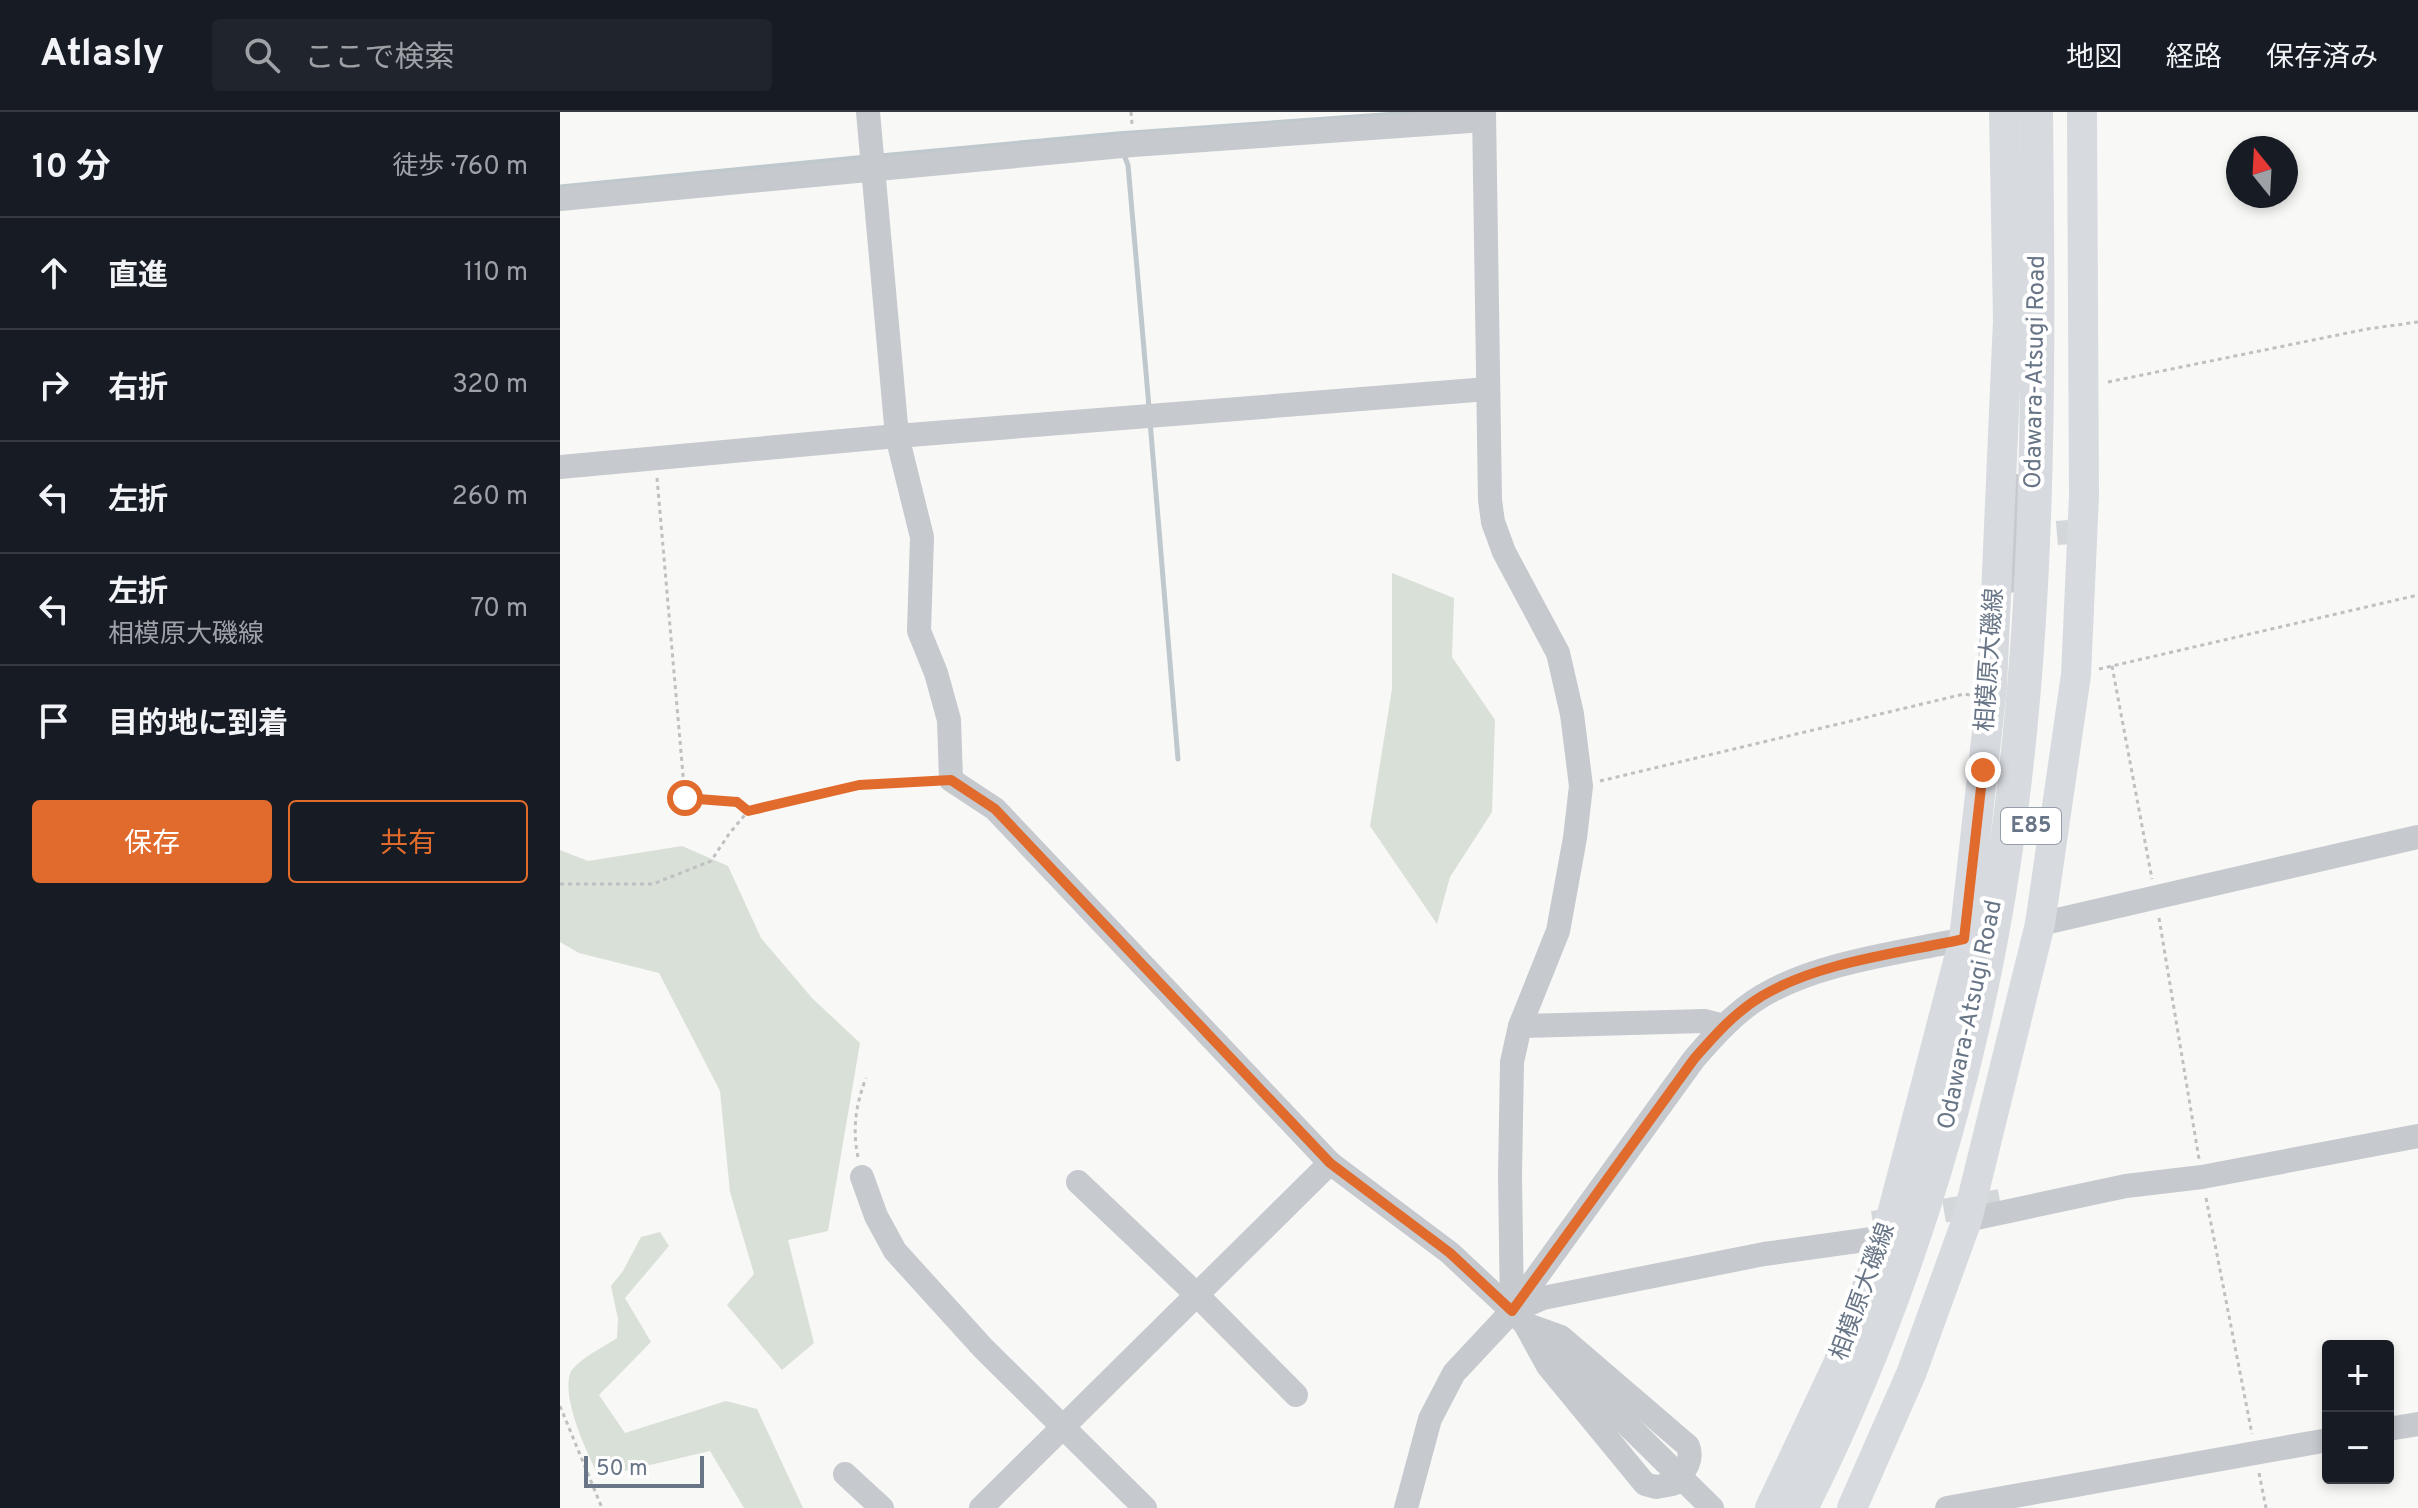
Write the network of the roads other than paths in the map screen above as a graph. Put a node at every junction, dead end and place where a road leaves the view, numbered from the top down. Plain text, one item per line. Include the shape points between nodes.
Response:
1 (868, 112) edge
2 (2004, 112) edge
3 (2036, 112) edge
4 (2057, 112) edge
5 (2082, 112) edge
6 (1484, 116) edge
7 (872, 169) junction
8 (560, 199) edge
9 (2083, 317) junction
10 (2008, 320) junction
11 (1488, 389) junction
12 (897, 436) junction
13 (560, 467) edge
14 (2067, 737) junction
15 (1983, 770) junction
16 (2418, 837) edge
17 (2040, 924) junction
18 (1964, 939) junction
19 (1520, 1026) junction
20 (1724, 1026) junction
21 (2418, 1136) edge
22 (1330, 1163) junction
23 (862, 1177) road end
24 (1078, 1182) dead end
25 (2126, 1186) junction
26 (2000, 1201) tunnel mouth
27 (1967, 1220) junction
28 (1880, 1230) junction
29 (1197, 1295) junction
30 (1518, 1318) junction
31 (1296, 1395) dead end
32 (2418, 1424) edge
33 (1063, 1427) junction
34 (2394, 1428) edge
35 (2322, 1441) edge
36 (845, 1474) dead end
37 (882, 1508) edge
38 (981, 1508) edge
39 (1145, 1508) edge
40 (1406, 1508) edge
41 (1712, 1508) edge
42 (1770, 1508) edge
43 (1801, 1508) edge
44 (1825, 1508) edge
45 (1852, 1508) edge
46 (1947, 1508) edge

1 - 7 street
2 - 10 main road, 相模原大磯線
3 - 43 highway, Odawara-Atsugi Road / E85 via 2035,501 2011,801 1986,963 1956,1101 1917,1228 1871,1354
4 - 44 highway, Odawara-Atsugi Road / E85 via 2056,496 2046,686 2031,834 1980,1090 1940,1227 1891,1362
5 - 9 main road
6 - 7 street
6 - 11 street
7 - 8 street
7 - 12 street
9 - 14 main road via 2084,496 2076,675
9 - 14 street via 2073,395 2060,717
10 - 15 main road, 相模原大磯線
10 - 15 street via 2016,367 2014,537 1996,749
11 - 12 street
11 - 19 street via 1493,522 1558,653 1581,786 1558,931
12 - 13 street
12 - 22 street via 922,537 919,631 949,720 951,780 995,809
14 - 17 main road
15 - 18 main road, 相模原大磯線
16 - 17 street
17 - 27 main road
18 - 20 street via 1808,975 1762,996
18 - 28 main road, 相模原大磯線
19 - 20 street via 1704,1021
19 - 30 street via 1512,1062 1510,1176
20 - 30 street via 1694,1059
21 - 25 street
22 - 29 street
22 - 30 street via 1450,1253
23 - 33 street via 895,1251
24 - 29 street
25 - 26 street
25 - 27 street
27 - 45 main road via 1911,1374
28 - 30 street via 1543,1298
28 - 42 main road, 相模原大磯線 via 1838,1364
29 - 31 street
29 - 33 street
30 - 30 street via 1561,1337 1688,1446 1689,1463 1673,1484 1645,1484 1548,1366
30 - 40 street via 1454,1373 1430,1419
30 - 41 street
32 - 34 street
33 - 38 street
33 - 39 street
35 - 46 street
36 - 37 street

